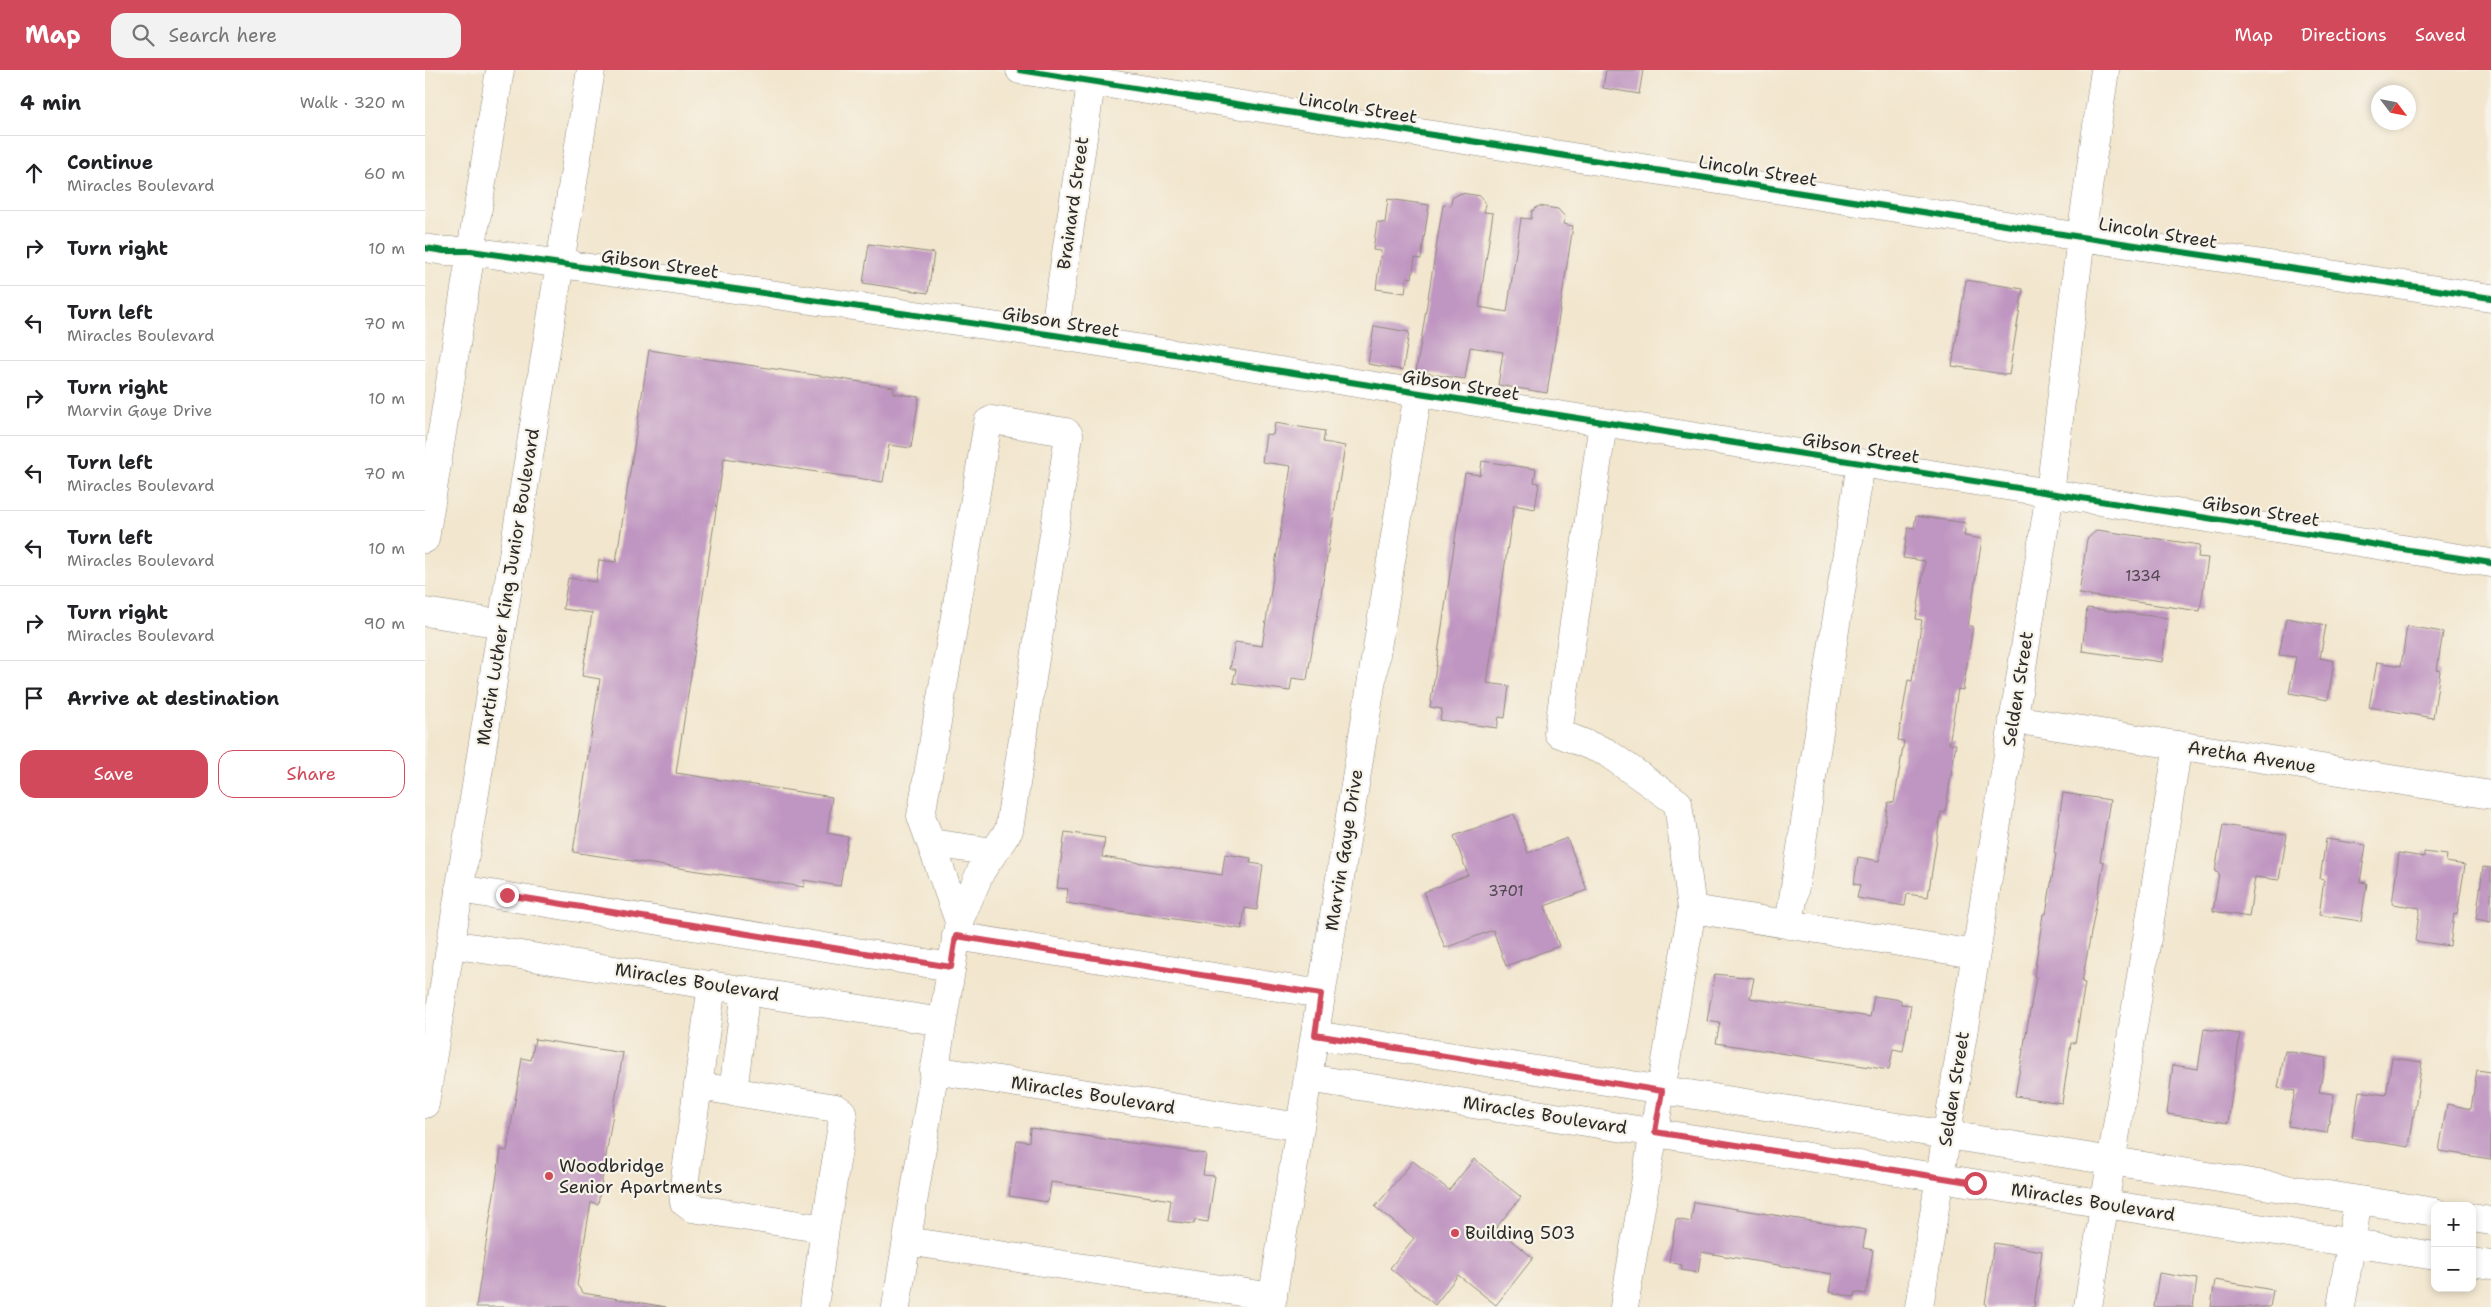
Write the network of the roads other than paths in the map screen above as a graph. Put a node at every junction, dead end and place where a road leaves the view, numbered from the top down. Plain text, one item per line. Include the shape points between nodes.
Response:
1 (500, 70) edge
2 (591, 70) edge
3 (1020, 70) edge
4 (2105, 70) edge
5 (1092, 75) edge
6 (2081, 237) junction
7 (425, 248) edge
8 (471, 251) junction
9 (559, 265) junction
10 (2491, 298) edge
11 (1054, 335) junction
12 (1418, 393) junction
13 (1603, 423) junction
14 (1861, 463) junction
15 (2050, 493) junction
16 (425, 539) edge
17 (2491, 563) edge
18 (425, 612) edge
19 (502, 624) junction
20 (2013, 719) junction
21 (2178, 745) junction
22 (2491, 795) edge
23 (931, 843) junction
24 (994, 852) junction
25 (459, 889) junction
26 (1691, 909) junction
27 (1789, 925) junction
28 (957, 928) junction
29 (451, 944) junction
30 (1975, 954) junction
31 (951, 967) junction
32 (712, 985) junction
33 (746, 990) junction
34 (1321, 994) junction
35 (942, 1022) junction
36 (1315, 1035) junction
37 (934, 1070) junction
38 (1308, 1078) junction
39 (698, 1086) junction
40 (1662, 1091) junction
41 (733, 1092) junction
42 (425, 1104) edge
43 (1300, 1128) junction
44 (1655, 1132) junction
45 (1947, 1135) junction
46 (2112, 1161) junction
47 (1939, 1178) junction
48 (2358, 1200) junction
49 (2105, 1204) junction
50 (2431, 1211) edge
51 (2476, 1219) edge
52 (2491, 1221) edge
53 (825, 1229) junction
54 (907, 1241) junction
55 (2351, 1243) junction
56 (2431, 1255) edge
57 (2476, 1263) edge
58 (2491, 1265) edge
59 (1272, 1302) edge
60 (814, 1307) edge
61 (896, 1307) edge
62 (1624, 1307) edge
63 (1919, 1307) edge
64 (2088, 1307) edge
65 (2341, 1307) edge

1 - 8 street
2 - 9 street, Martin Luther King Junior Boulevard
3 - 5 street, Lincoln Street
4 - 6 street, Selden Street
5 - 6 street, Lincoln Street
5 - 11 street, Brainard Street
6 - 10 street, Lincoln Street
6 - 15 street, Selden Street
7 - 8 street, Gibson Street
8 - 9 street, Gibson Street
8 - 16 street
9 - 11 street, Gibson Street
9 - 19 street, Martin Luther King Junior Boulevard
11 - 12 street, Gibson Street
12 - 13 street, Gibson Street
12 - 34 street, Marvin Gaye Drive
13 - 14 street, Gibson Street
13 - 26 street via 1558,733 1606,752 1678,803
14 - 15 street, Gibson Street
14 - 27 street
15 - 17 street, Gibson Street
15 - 20 street, Selden Street
18 - 19 street
19 - 25 street, Martin Luther King Junior Boulevard
20 - 21 street, Aretha Avenue
20 - 30 street, Selden Street
21 - 22 street, Aretha Avenue
21 - 46 street
23 - 24 street
23 - 24 street via 921,816 989,422 992,420 1067,432 1069,435 1009,830
23 - 28 street
24 - 28 street via 981,871
25 - 29 street, Martin Luther King Junior Boulevard
25 - 31 street
26 - 27 street
26 - 40 street
27 - 30 street
28 - 31 street
28 - 34 street
29 - 32 street, Miracles Boulevard
29 - 42 street, Martin Luther King Junior Boulevard
30 - 45 street, Selden Street
31 - 35 street
32 - 33 street, Miracles Boulevard
32 - 39 street
33 - 35 street, Miracles Boulevard
33 - 41 street
34 - 36 street, Marvin Gaye Drive
35 - 37 street
36 - 38 street, Marvin Gaye Drive
36 - 40 street
37 - 43 street, Miracles Boulevard
37 - 54 street
38 - 43 street, Marvin Gaye Drive
38 - 44 street, Miracles Boulevard
39 - 41 street
39 - 53 street via 684,1202 692,1208
40 - 44 street
40 - 45 street
41 - 53 street via 836,1108 842,1112
43 - 59 street, Marvin Gaye Drive
44 - 47 street, Miracles Boulevard
44 - 62 street
45 - 46 street
45 - 47 street, Selden Street
46 - 48 street
46 - 49 street
47 - 49 street, Miracles Boulevard
47 - 63 street, Selden Street
48 - 50 street
48 - 55 street
49 - 55 street, Miracles Boulevard
49 - 64 street
51 - 52 street
53 - 60 street
54 - 59 street
54 - 61 street
55 - 56 street, Miracles Boulevard
55 - 65 street
57 - 58 street

